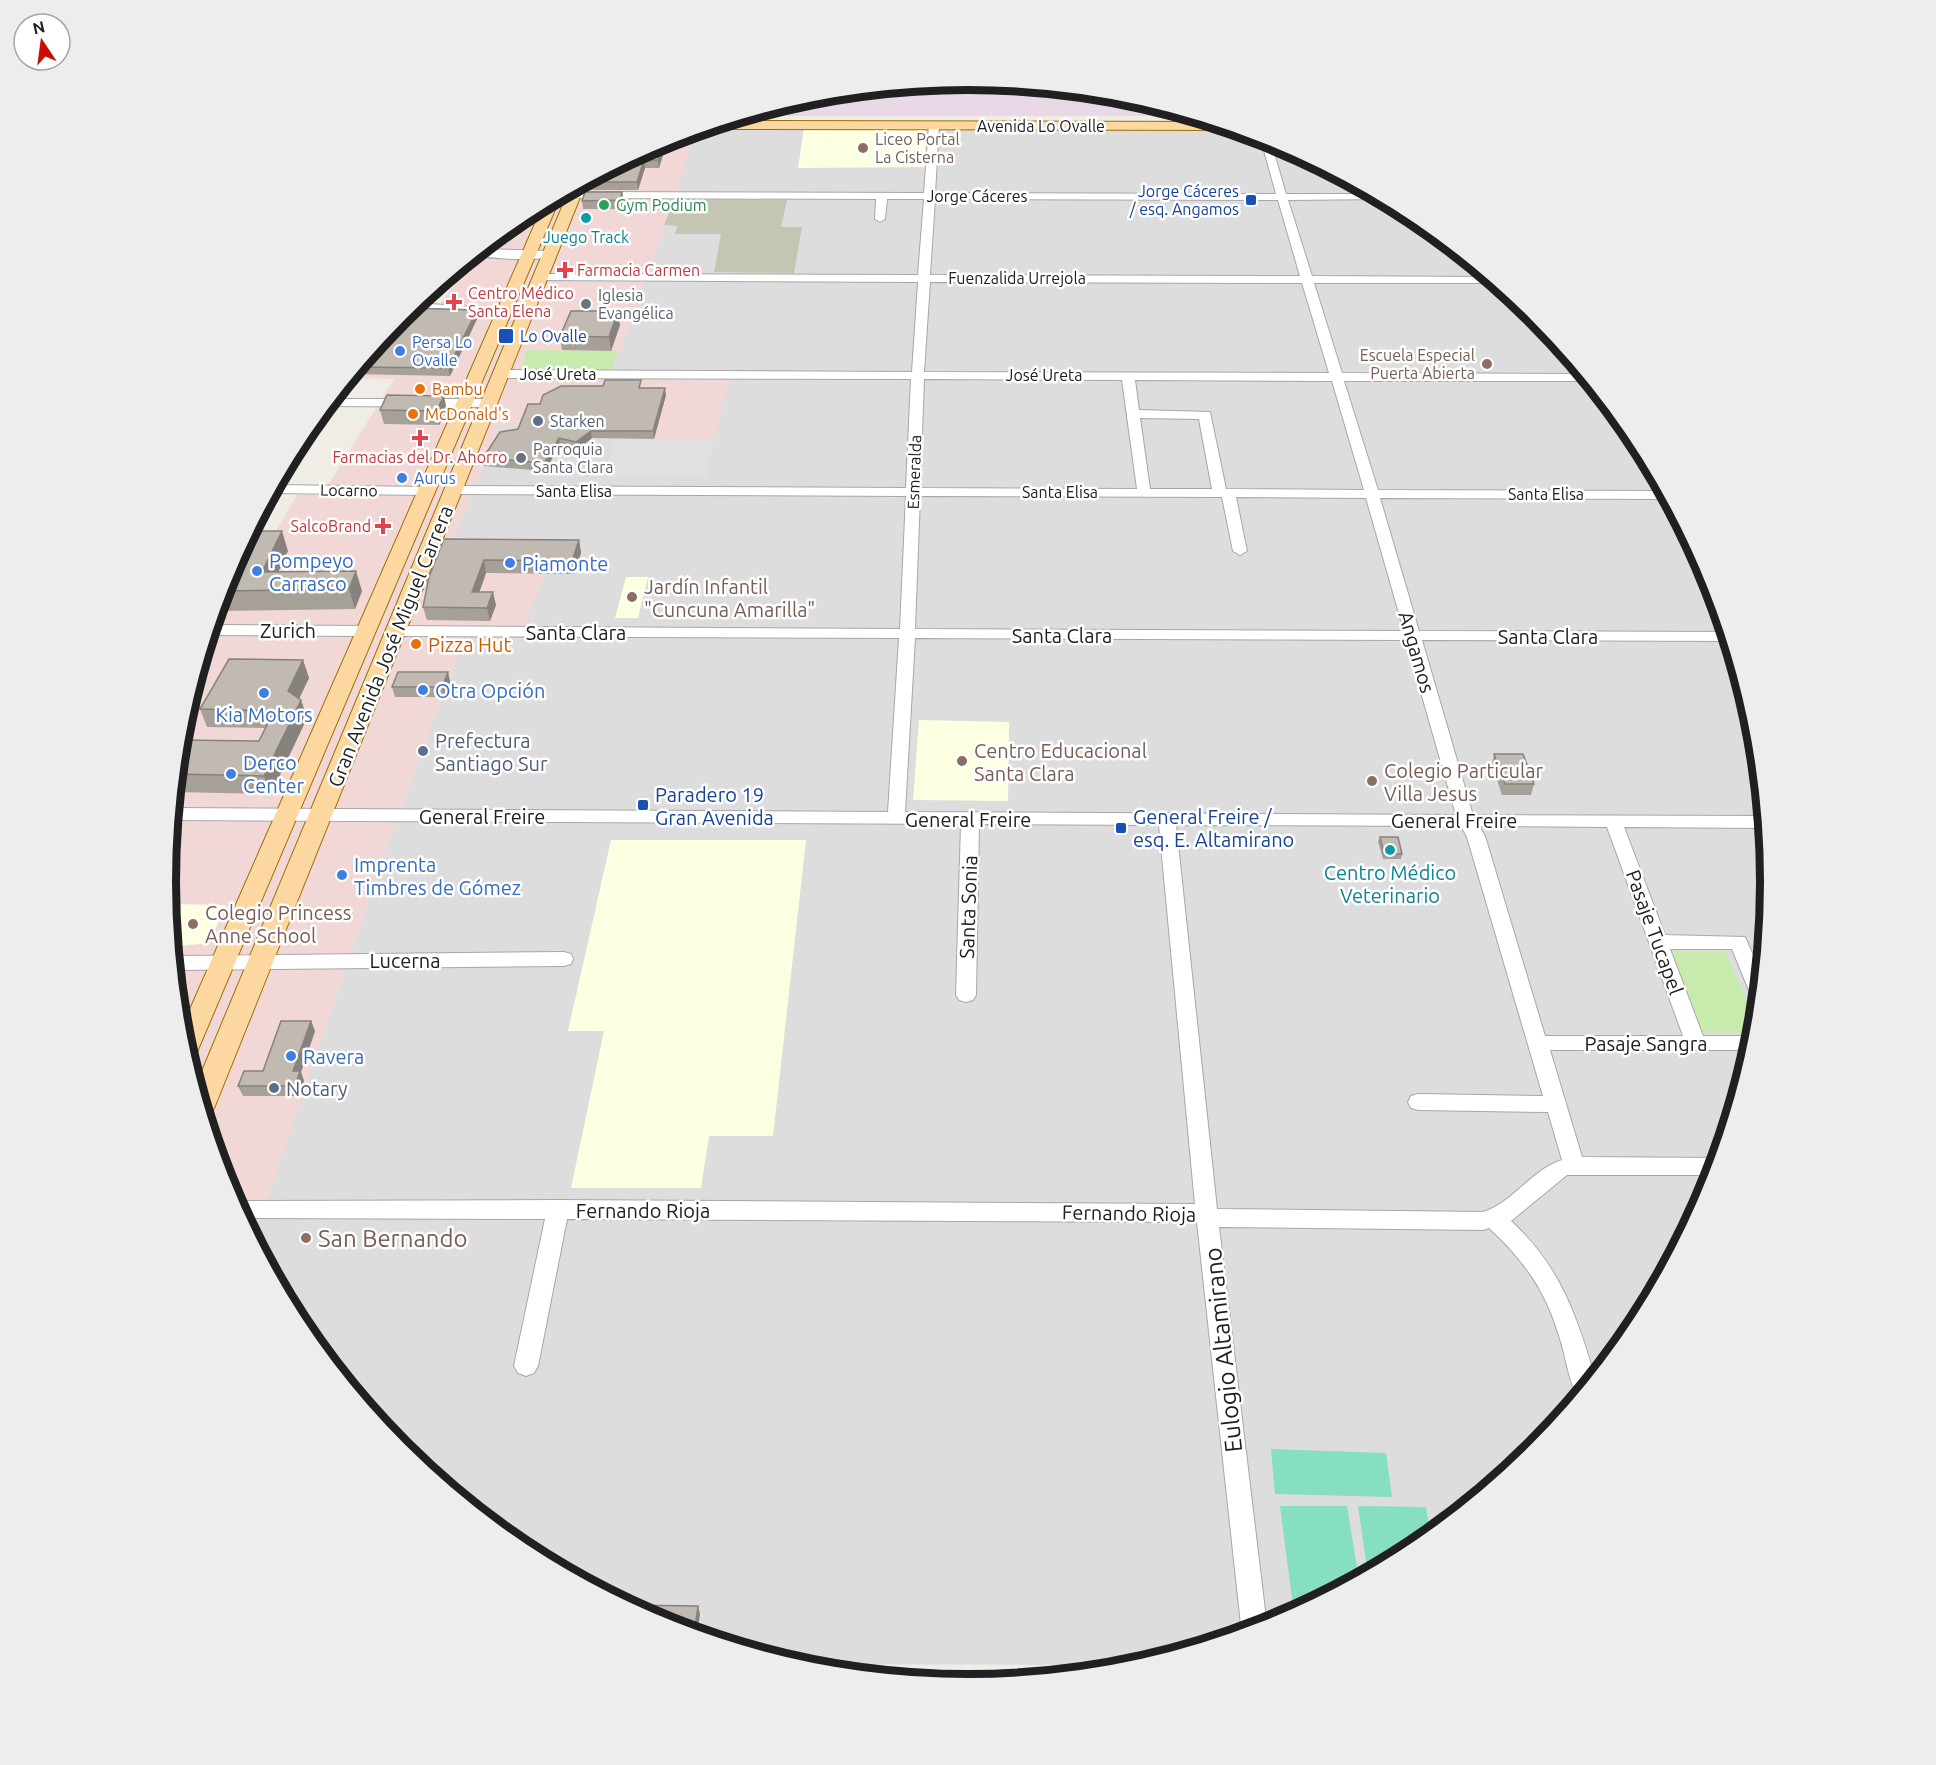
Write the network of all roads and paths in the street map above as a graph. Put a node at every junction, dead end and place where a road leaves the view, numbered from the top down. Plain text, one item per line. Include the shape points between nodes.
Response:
1 (736, 125) edge
2 (934, 125) junction
3 (1203, 126) edge
4 (1268, 149) edge
5 (581, 191) edge
6 (882, 196) junction
7 (930, 196) junction
8 (1283, 197) junction
9 (1366, 197) edge
10 (568, 198) edge
11 (547, 212) edge
12 (880, 219) dead end
13 (488, 253) edge
14 (549, 254) junction
15 (529, 255) junction
16 (540, 277) junction
17 (924, 278) junction
18 (1308, 279) junction
19 (1482, 280) edge
20 (424, 307) edge
21 (504, 313) junction
22 (501, 374) junction
23 (918, 375) junction
24 (1128, 375) junction
25 (1337, 376) junction
26 (1579, 378) edge
27 (337, 403) edge
28 (464, 403) junction
29 (489, 404) junction
30 (1133, 414) junction
31 (280, 489) edge
32 (453, 490) junction
33 (914, 492) junction
34 (1144, 493) junction
35 (1224, 493) junction
36 (1371, 494) junction
37 (1659, 495) edge
38 (423, 496) junction
39 (1240, 551) dead end
40 (217, 630) edge
41 (366, 631) junction
42 (395, 631) junction
43 (907, 634) junction
44 (1413, 636) junction
45 (1721, 637) edge
46 (179, 814) edge
47 (286, 815) junction
48 (321, 815) junction
49 (896, 818) junction
50 (970, 819) junction
51 (1167, 819) junction
52 (1466, 820) junction
53 (1613, 821) junction
54 (1758, 822) edge
55 (1658, 942) junction
56 (564, 959) dead end
57 (261, 961) junction
58 (180, 963) edge
59 (223, 963) junction
60 (1755, 980) edge
61 (966, 995) dead end
62 (191, 1036) edge
63 (1538, 1043) junction
64 (1696, 1043) junction
65 (1744, 1043) edge
66 (205, 1096) edge
67 (1418, 1102) dead end
68 (1556, 1104) junction
69 (1574, 1166) junction
70 (1707, 1166) edge
71 (246, 1209) edge
72 (558, 1209) junction
73 (1207, 1216) junction
74 (1494, 1219) junction
75 (526, 1366) dead end
76 (1584, 1381) edge
77 (1253, 1622) edge

1 - 2 main road, Avenida Lo Ovalle
2 - 3 main road, Avenida Lo Ovalle
2 - 7 street, Esmeralda
4 - 8 street, Angamos
5 - 6 street, Jorge Cáceres
6 - 7 street, Jorge Cáceres
6 - 12 street
7 - 8 street, Jorge Cáceres
7 - 17 street, Esmeralda
8 - 9 street, Jorge Cáceres
8 - 18 street, Angamos
10 - 14 main road, Gran Avenida José Miguel Carrera
11 - 15 main road, Gran Avenida José Miguel Carrera
13 - 15 street
14 - 15 street
14 - 16 main road, Gran Avenida José Miguel Carrera
15 - 21 main road, Gran Avenida José Miguel Carrera
16 - 17 street, Fuenzalida Urrejola
16 - 22 main road, Gran Avenida José Miguel Carrera
17 - 18 street, Fuenzalida Urrejola
17 - 23 street, Esmeralda
18 - 19 street, Fuenzalida Urrejola
18 - 25 street, Angamos
20 - 21 street
21 - 28 main road, Gran Avenida José Miguel Carrera
22 - 23 street, José Ureta
22 - 29 main road, Gran Avenida José Miguel Carrera
23 - 24 street, José Ureta
23 - 33 street, Esmeralda
24 - 25 street, José Ureta
24 - 30 street
25 - 26 street, José Ureta
25 - 36 street, Angamos
27 - 28 street
28 - 29 street
28 - 38 main road, Gran Avenida José Miguel Carrera
29 - 32 main road, Gran Avenida José Miguel Carrera
30 - 34 street
30 - 35 street via 1205,415
31 - 38 street, Locarno
32 - 33 street, Santa Elisa
32 - 38 main road
32 - 42 main road, Gran Avenida José Miguel Carrera
33 - 34 street, Santa Elisa
33 - 43 street, Esmeralda
34 - 35 street, Santa Elisa
35 - 36 street, Santa Elisa
35 - 39 street
36 - 37 street, Santa Elisa
36 - 44 street, Angamos
38 - 41 main road, Gran Avenida José Miguel Carrera
40 - 41 street, Zurich
41 - 47 main road, Gran Avenida José Miguel Carrera
42 - 43 street, Santa Clara
42 - 48 main road, Gran Avenida José Miguel Carrera
43 - 44 street, Santa Clara
43 - 49 street, Esmeralda
44 - 45 street, Santa Clara
44 - 52 street, Angamos
46 - 47 street, General Freire
47 - 48 street, General Freire
47 - 59 main road, Gran Avenida José Miguel Carrera
48 - 49 street, General Freire
48 - 57 main road, Gran Avenida José Miguel Carrera
49 - 50 street, General Freire
50 - 51 street, General Freire
50 - 61 street, Santa Sonia
51 - 52 street, General Freire
51 - 73 street, Eulogio Altamirano
52 - 53 street, General Freire
52 - 63 street, Angamos via 1476,836
53 - 54 street, General Freire
53 - 55 street, Pasaje Tucapel
55 - 60 street via 1738,942
55 - 64 street, Pasaje Tucapel
56 - 57 street, Lucerna
57 - 59 street, Lucerna
57 - 66 main road, Gran Avenida José Miguel Carrera
58 - 59 street, Lucerna
59 - 62 main road, Gran Avenida José Miguel Carrera
63 - 64 street, Pasaje Sangra
63 - 68 street, Angamos
64 - 65 street, Pasaje Sangra
67 - 68 street
68 - 69 street, Angamos
69 - 70 street
69 - 74 street via 1554,1172
71 - 72 street, Fernando Rioja
72 - 73 street, Fernando Rioja via 1192,1212
72 - 75 street, Fernando Rioja
73 - 74 street, Fernando Rioja
73 - 77 street, Eulogio Altamirano
74 - 76 street via 1526,1249 1552,1286

